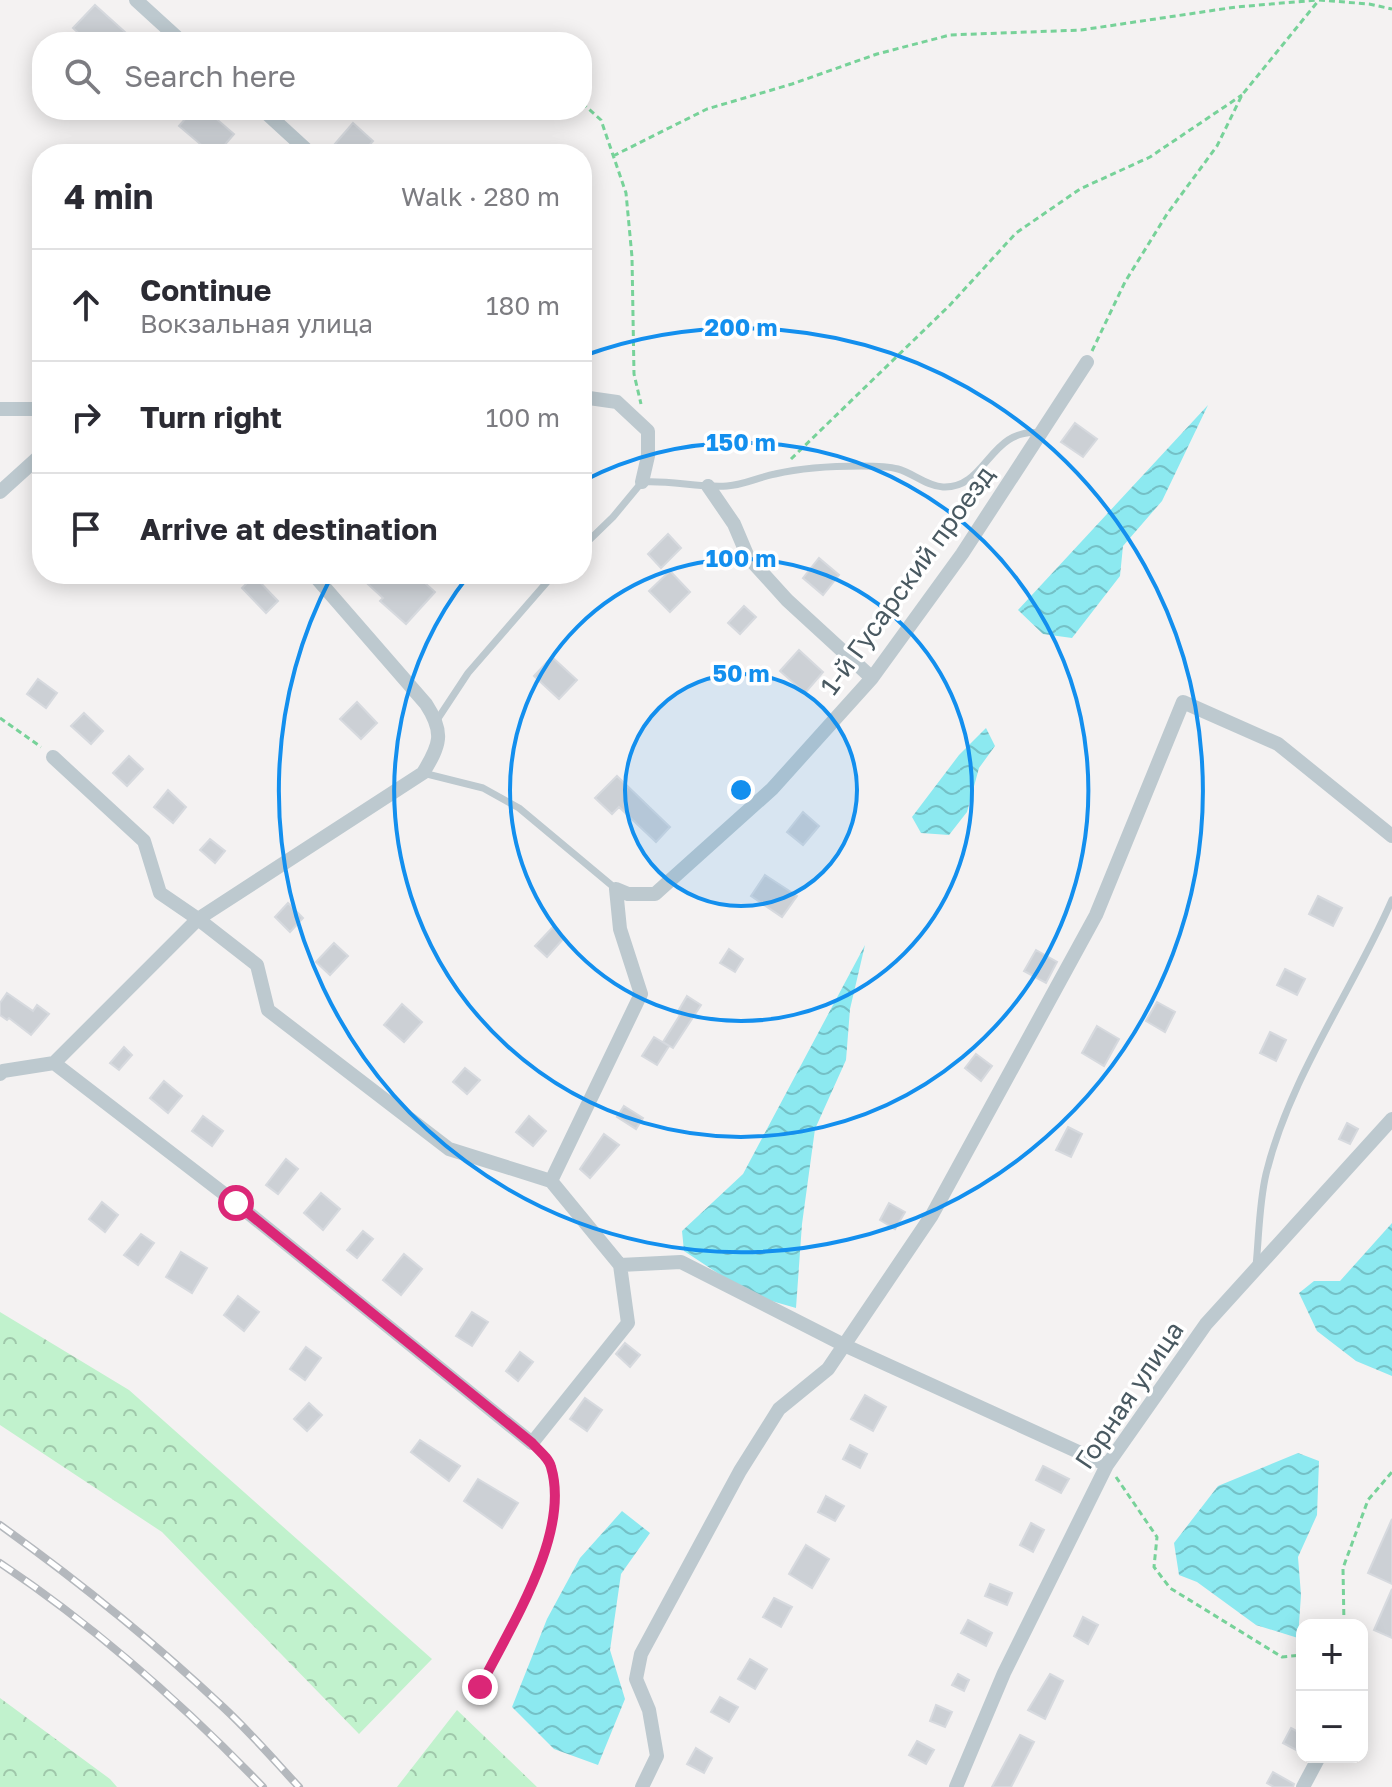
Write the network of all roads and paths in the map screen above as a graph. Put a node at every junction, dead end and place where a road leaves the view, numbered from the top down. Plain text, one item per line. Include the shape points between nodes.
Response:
1 (136, 0) edge
2 (1319, 0) edge
3 (1392, 9) edge
4 (171, 32) edge
5 (1242, 95) junction
6 (592, 112) edge
7 (274, 120) edge
8 (300, 144) edge
9 (613, 156) junction
10 (1087, 362) joint
11 (592, 398) edge
12 (0, 409) edge
13 (32, 409) edge
14 (648, 431) junction
15 (1041, 434) junction
16 (32, 463) edge
17 (777, 473) junction
18 (642, 482) junction
19 (708, 486) junction
20 (0, 492) edge
21 (592, 537) edge
22 (322, 584) edge
23 (545, 584) edge
24 (872, 678) junction
25 (0, 718) edge
26 (437, 720) junction
27 (53, 757) joint
28 (423, 773) junction
29 (1392, 836) edge
30 (616, 889) junction
31 (1392, 900) edge
32 (198, 919) junction
33 (54, 1063) junction
34 (1, 1071) edge
35 (1392, 1119) edge
36 (551, 1181) junction
37 (620, 1265) junction
38 (1256, 1269) junction
39 (846, 1346) junction
40 (532, 1443) junction
41 (1107, 1465) junction
42 (1392, 1472) edge
43 (1344, 1619) edge
44 (1296, 1656) edge
45 (480, 1687) dead end
46 (1316, 1763) edge
47 (642, 1787) edge
48 (956, 1787) edge
49 (1303, 1787) edge

1 - 4 street
2 - 3 path
2 - 5 path
2 - 9 path via 1081,30 950,35 707,109
5 - 10 path via 1217,146 1125,282
5 - 17 path via 1150,157 1080,189 1016,233 950,305
6 - 9 path via 601,120
7 - 8 street
9 - 14 path via 626,193 634,374
10 - 15 street, 1-й Гусарский проезд
11 - 14 street via 617,402
12 - 13 street
14 - 18 street
15 - 17 lane via 1024,431 1007,439 962,483 943,487 898,469 860,466
15 - 24 street, 1-й Гусарский проезд
16 - 20 street
17 - 19 lane via 731,486
18 - 19 lane
18 - 21 lane
19 - 24 street via 734,524 748,557
22 - 26 street
23 - 26 lane via 468,673
24 - 30 street, 1-й Гусарский проезд via 772,789 655,894
25 - 27 path
26 - 28 street via 439,747
27 - 32 street via 144,841 160,893
28 - 30 lane via 483,788 519,808
28 - 32 street
29 - 39 street via 1278,744 1183,702 1096,915 932,1215
30 - 36 street via 620,929 641,994
31 - 38 lane via 1295,1090 1266,1176
32 - 33 street
32 - 36 street via 257,965 268,1010 449,1149
33 - 34 street
33 - 40 street
35 - 38 street, Горная улица
36 - 37 street
37 - 39 street via 681,1262
37 - 40 street via 628,1323
38 - 41 street, Горная улица via 1206,1324
39 - 41 street
39 - 47 street via 828,1369 779,1409 641,1654 636,1679 649,1710 657,1756
40 - 45 lane via 551,1463 555,1513 528,1591
41 - 44 path via 1157,1537 1154,1567 1170,1588 1282,1657
41 - 48 street, Горная улица via 1004,1673
42 - 43 path via 1368,1500 1343,1568
46 - 49 street

